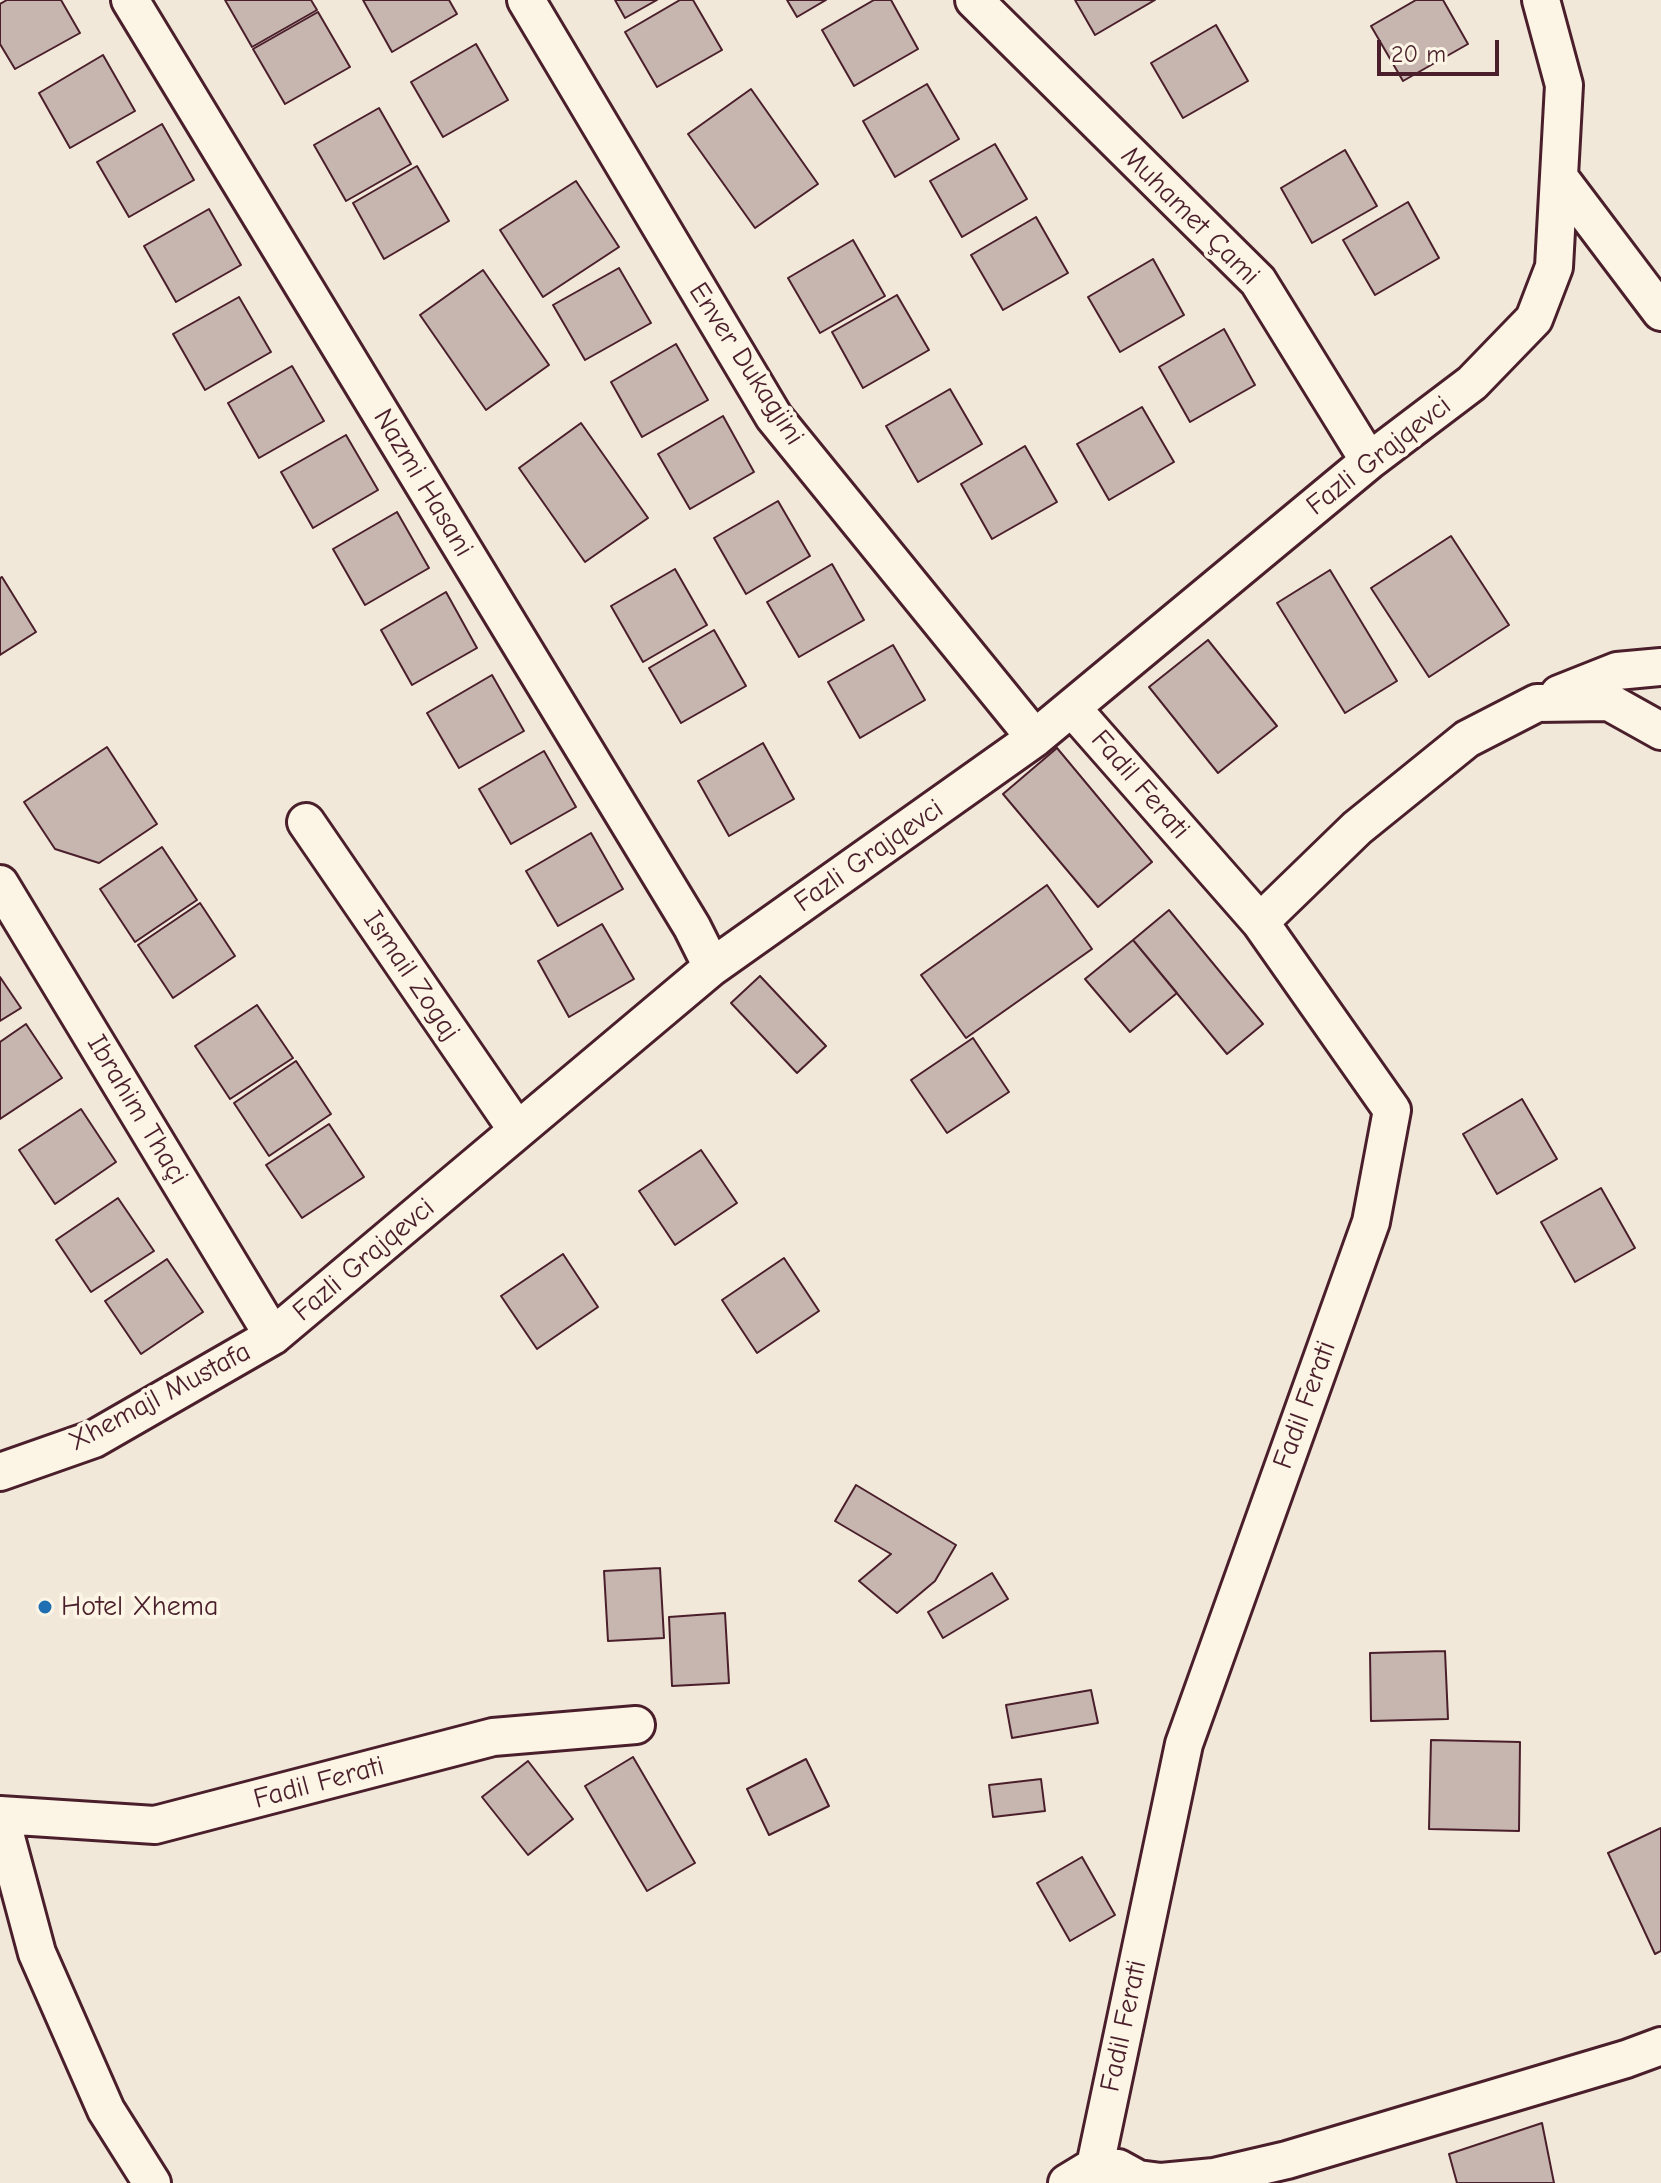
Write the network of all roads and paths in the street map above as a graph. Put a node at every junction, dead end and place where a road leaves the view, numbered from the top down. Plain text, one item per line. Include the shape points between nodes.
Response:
1 (130, 0) edge
2 (526, 0) edge
3 (974, 0) edge
4 (1541, 0) edge
5 (1559, 177) junction
6 (1661, 312) edge
7 (1369, 461) junction
8 (1661, 667) edge
9 (1537, 703) junction
10 (1072, 708) junction
11 (1661, 731) edge
12 (1035, 738) junction
13 (306, 822) dead end
14 (0, 884) edge
15 (1260, 922) junction
16 (712, 967) junction
17 (517, 1130) junction
18 (273, 1336) junction
19 (0, 1472) edge
20 (636, 1725) dead end
21 (0, 1815) edge
22 (1661, 2046) edge
23 (1081, 2174) edge
24 (152, 2183) edge

1 - 16 street, Nazmi Hasani
2 - 12 street, Enver Dukagjini via 774,417
3 - 7 street, Muhamet Çami via 1258,281
4 - 5 street, Fazli Grajqevci via 1564,85
5 - 6 street
5 - 7 street, Fazli Grajqevci via 1554,267 1534,319 1472,383
7 - 10 street, Fazli Grajqevci
8 - 9 street via 1617,671
9 - 11 street via 1609,702
9 - 15 street via 1467,739 1357,828
10 - 12 street, Fazli Grajqevci
10 - 15 street, Fadil Ferati
12 - 16 street, Fazli Grajqevci
13 - 17 street, Ismail Zogaj
14 - 18 street, Ibrahim Thaçi
15 - 23 street, Fadil Ferati via 1392,1110 1371,1222 1184,1744
16 - 17 street, Fazli Grajqevci
17 - 18 street, Fazli Grajqevci
18 - 19 street, Xhemajl Mustafa via 94,1439
20 - 21 street, Fadil Ferati via 493,1737 155,1825
21 - 24 street, Fadil Ferati via 37,1953 106,2110
22 - 23 street via 1287,2160 1214,2177 1161,2182 1138,2179 1118,2168

